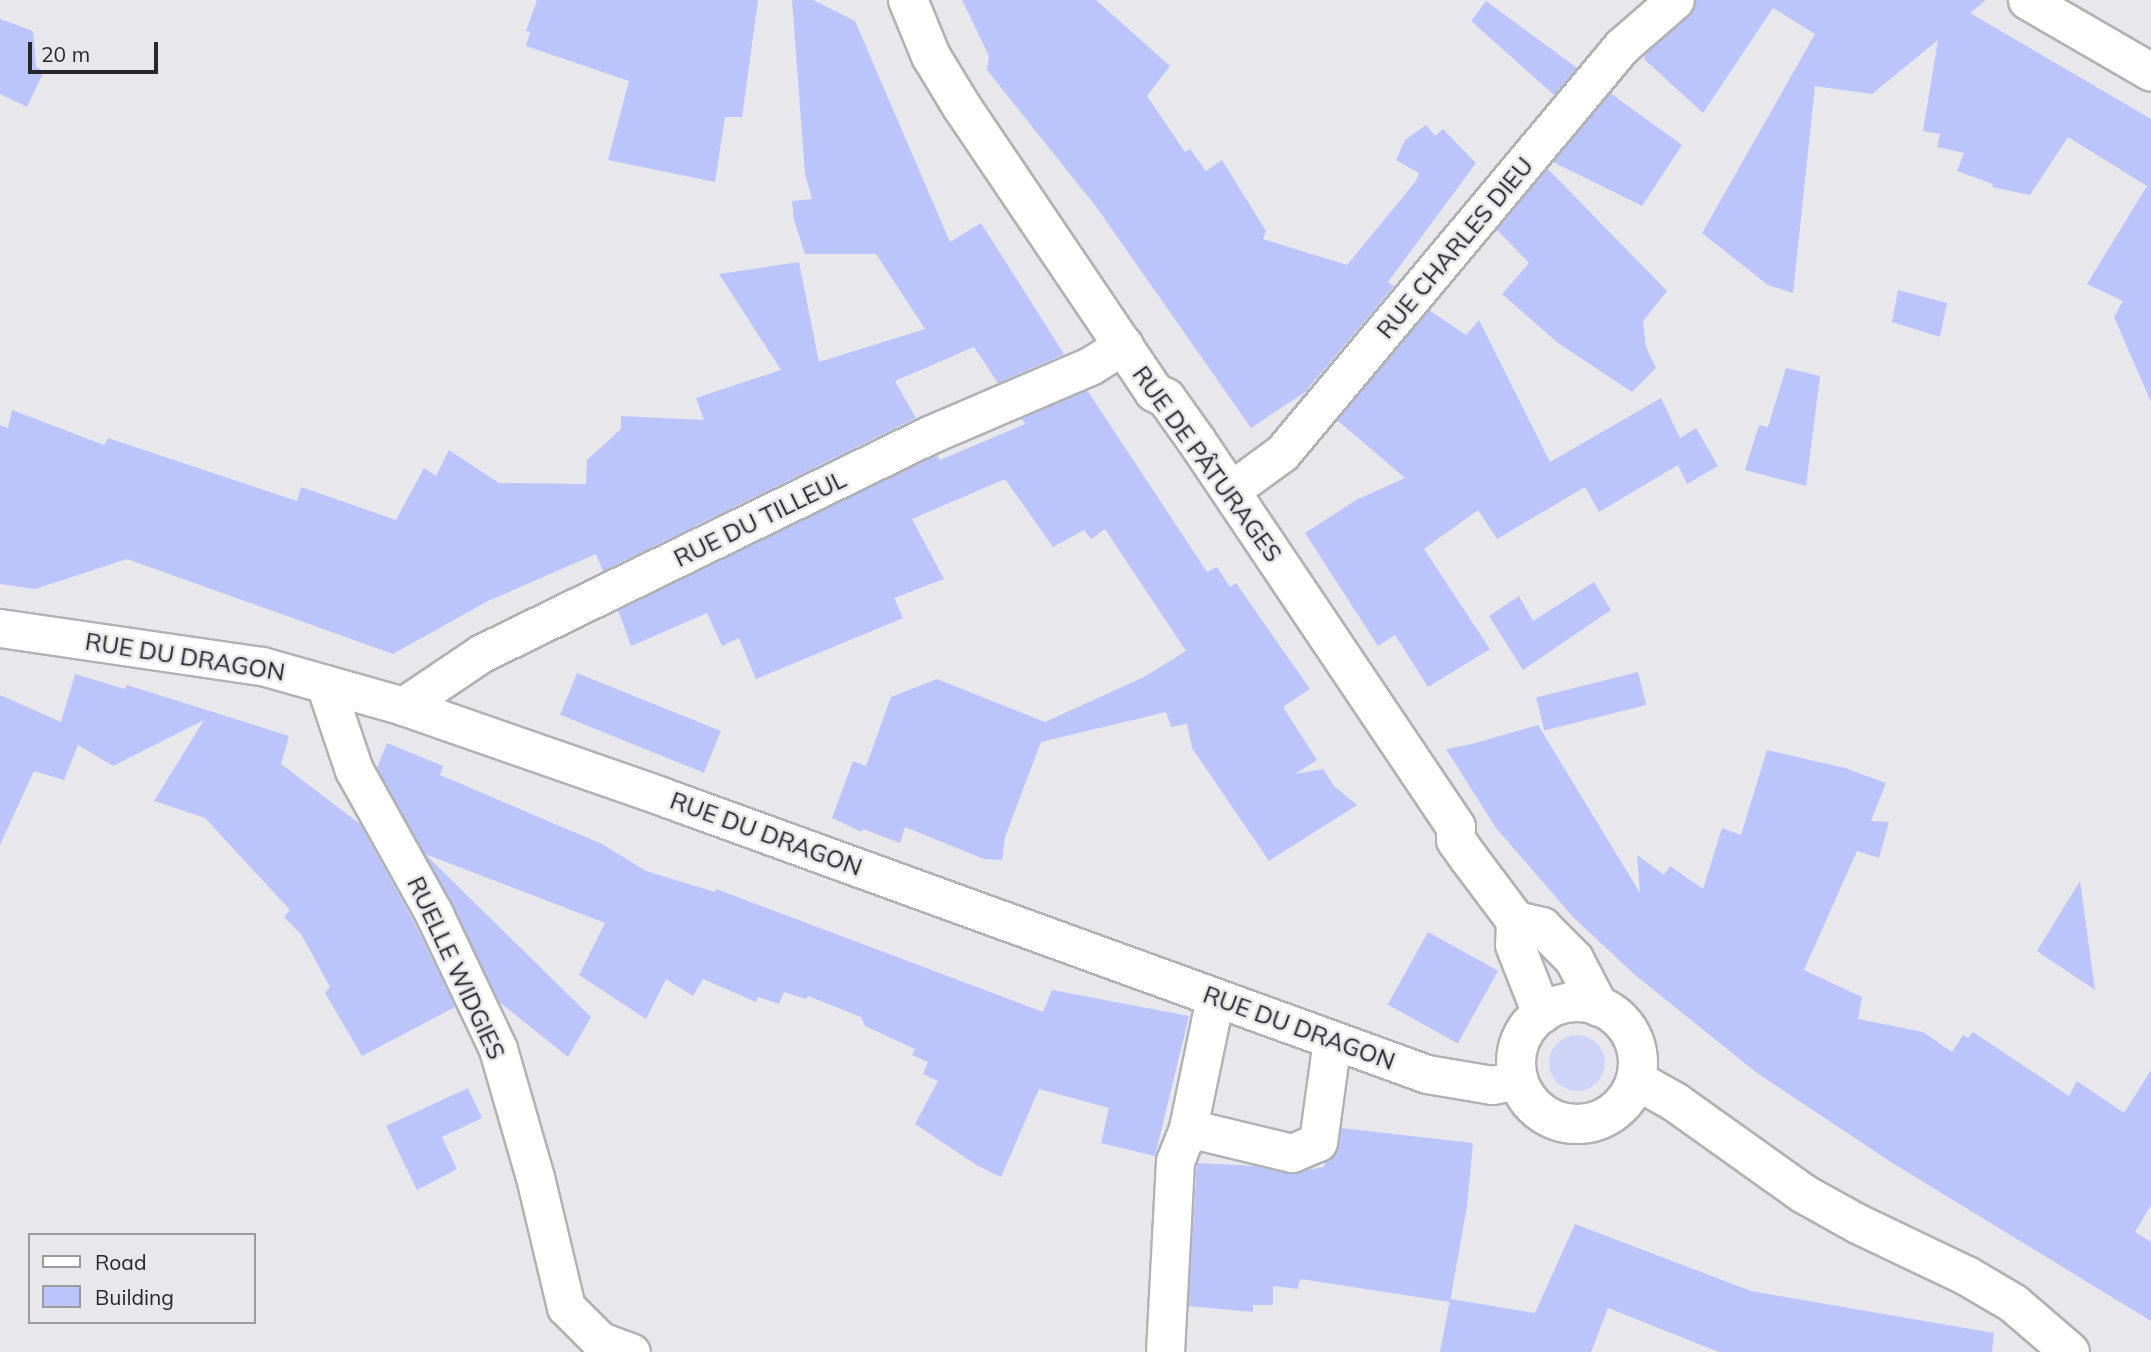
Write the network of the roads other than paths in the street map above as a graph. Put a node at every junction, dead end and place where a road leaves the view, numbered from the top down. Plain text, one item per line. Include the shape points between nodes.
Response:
1 (908, 0) edge
2 (1675, 0) edge
3 (2027, 0) edge
4 (2151, 72) edge
5 (1124, 345) junction
6 (1230, 491) junction
7 (0, 628) edge
8 (325, 684) junction
9 (403, 706) junction
10 (1516, 921) junction
11 (1216, 998) junction
12 (1599, 1007) junction
13 (1542, 1014) junction
14 (1332, 1041) junction
15 (1518, 1080) junction
16 (1636, 1080) junction
17 (1188, 1128) junction
18 (631, 1352) edge
19 (1165, 1352) edge
20 (2070, 1352) edge

1 - 5 street, RUE DE PÂTURAGES via 946,83
2 - 6 street, RUE CHARLES DIEU via 1622,46 1282,453
3 - 4 street
5 - 6 street, RUE DE PÂTURAGES
5 - 9 street, RUE DU TILLEUL via 1090,366 929,435 482,653
6 - 10 street, RUE DE PÂTURAGES via 1455,827 1457,840
7 - 8 street, RUE DU DRAGON via 262,666
8 - 9 street, RUE DU DRAGON
8 - 18 street, RUELLE WIDGIES via 354,770 434,914 498,1049 566,1307 600,1341
9 - 11 street, RUE DU DRAGON
10 - 12 street via 1542,927 1574,960
10 - 13 street via 1515,945
11 - 14 street, RUE DU DRAGON
11 - 17 street
12 - 13 street via 1570,1003
12 - 16 street via 1615,1016 1630,1034 1637,1056
13 - 15 street via 1520,1041
14 - 15 street, RUE DU DRAGON via 1444,1079 1492,1085
14 - 17 street via 1318,1142 1292,1153
15 - 16 street via 1539,1111 1578,1125 1611,1114 1625,1101
16 - 20 street via 1675,1102 1804,1194 1998,1293 2050,1331
17 - 19 street via 1175,1161

